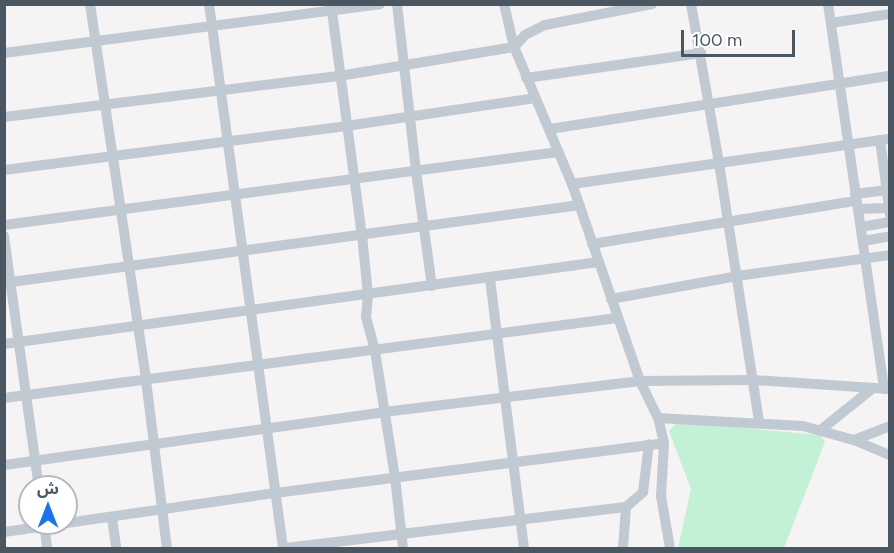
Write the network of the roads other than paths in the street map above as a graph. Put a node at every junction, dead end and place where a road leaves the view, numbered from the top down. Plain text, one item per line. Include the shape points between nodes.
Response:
1 (90, 4) edge
2 (209, 4) edge
3 (380, 4) edge
4 (397, 4) edge
5 (504, 4) edge
6 (652, 4) edge
7 (691, 4) edge
8 (828, 4) edge
9 (622, 7) edge
10 (331, 8) edge
11 (890, 14) edge
12 (831, 23) junction
13 (213, 25) junction
14 (96, 42) junction
15 (514, 47) junction
16 (4, 53) edge
17 (701, 53) junction
18 (403, 65) junction
19 (339, 75) junction
20 (890, 76) edge
21 (526, 78) junction
22 (840, 84) junction
23 (222, 90) junction
24 (535, 98) junction
25 (105, 104) junction
26 (709, 104) junction
27 (410, 116) junction
28 (4, 117) edge
29 (346, 126) junction
30 (550, 129) junction
31 (885, 140) edge
32 (228, 142) junction
33 (848, 146) junction
34 (558, 152) junction
35 (113, 157) junction
36 (719, 164) junction
37 (4, 170) edge
38 (416, 171) junction
39 (353, 180) junction
40 (572, 184) junction
41 (887, 191) edge
42 (234, 194) junction
43 (856, 202) junction
44 (580, 205) junction
45 (120, 210) junction
46 (889, 211) edge
47 (728, 221) junction
48 (890, 222) edge
49 (4, 225) edge
50 (861, 227) junction
51 (424, 228) junction
52 (362, 235) junction
53 (4, 236) edge
54 (890, 236) edge
55 (863, 241) junction
56 (592, 243) junction
57 (242, 251) junction
58 (890, 255) edge
59 (865, 259) junction
60 (598, 262) junction
61 (128, 267) junction
62 (736, 276) junction
63 (490, 279) junction
64 (8, 283) edge
65 (432, 286) junction
66 (368, 295) junction
67 (611, 299) junction
68 (250, 310) junction
69 (617, 318) junction
70 (136, 326) junction
71 (497, 334) junction
72 (20, 342) junction
73 (4, 344) edge
74 (375, 351) junction
75 (258, 364) junction
76 (146, 380) junction
77 (753, 380) junction
78 (640, 381) junction
79 (882, 388) edge
80 (27, 395) junction
81 (505, 397) junction
82 (4, 398) edge
83 (384, 412) junction
84 (658, 418) junction
85 (759, 423) junction
86 (890, 426) edge
87 (266, 428) junction
88 (822, 429) junction
89 (854, 440) junction
90 (664, 443) junction
91 (153, 444) junction
92 (649, 444) junction
93 (890, 455) edge
94 (514, 461) junction
95 (35, 462) junction
96 (4, 465) edge
97 (37, 475) edge
98 (395, 477) junction
99 (274, 493) junction
100 (626, 507) junction
101 (162, 511) junction
102 (112, 518) junction
103 (520, 518) junction
104 (78, 522) edge
105 (402, 535) junction
106 (116, 549) edge
107 (167, 549) edge
108 (284, 549) edge
109 (403, 549) edge
110 (524, 549) edge
111 (624, 549) edge
112 (670, 549) edge

1 - 14 street
2 - 13 street
3 - 10 street
4 - 18 street
5 - 15 street
6 - 9 street
7 - 17 street
8 - 12 street
9 - 15 street via 533,29
10 - 13 street
10 - 19 street
11 - 12 street
12 - 22 street
13 - 14 street
13 - 23 street
14 - 16 street
14 - 25 street
15 - 18 street
15 - 21 street
17 - 21 street
17 - 26 street
18 - 19 street
18 - 27 street
19 - 23 street
19 - 29 street
20 - 22 street
21 - 24 street
22 - 26 street
22 - 33 street
23 - 25 street
23 - 32 street
24 - 27 street
24 - 30 street
25 - 28 street
25 - 35 street
26 - 30 street
26 - 36 street
27 - 29 street
27 - 38 street
29 - 32 street
29 - 39 street
30 - 34 street
31 - 33 street
31 - 41 street
32 - 35 street
32 - 42 street
33 - 36 street
33 - 43 street
34 - 38 street
34 - 40 street
35 - 37 street
35 - 45 street
36 - 40 street
36 - 47 street
38 - 39 street
38 - 51 street
39 - 42 street
39 - 52 street
40 - 44 street
41 - 43 street
41 - 46 street
42 - 45 street
42 - 57 street
43 - 46 street
43 - 47 street
43 - 50 street
44 - 51 street
44 - 56 street
45 - 49 street
45 - 61 street
47 - 56 street
47 - 62 street
48 - 50 street
50 - 55 street
51 - 52 street
51 - 65 street
52 - 57 street
52 - 66 street
53 - 64 street
54 - 55 street
55 - 59 street
56 - 60 street
57 - 61 street
57 - 68 street
58 - 59 street
59 - 62 street
59 - 79 street
60 - 63 street
60 - 67 street
61 - 64 street
61 - 70 street
62 - 67 street
62 - 77 street
63 - 65 street
63 - 71 street
64 - 72 street
65 - 66 street
66 - 68 street
66 - 74 street via 366,317
67 - 69 street
68 - 70 street
68 - 75 street
69 - 71 street
69 - 78 street
70 - 72 street
70 - 76 street
71 - 74 street
71 - 81 street
72 - 73 street
72 - 80 street
74 - 75 street
74 - 83 street
75 - 76 street
75 - 87 street
76 - 80 street
76 - 91 street
77 - 78 street
77 - 79 street
77 - 85 street
78 - 81 street
78 - 84 street
79 - 88 street
80 - 82 street
80 - 95 street
81 - 83 street
81 - 94 street
83 - 87 street
83 - 98 street
84 - 85 street
84 - 90 street
85 - 88 street
86 - 89 street
87 - 91 street
87 - 99 street
88 - 89 street
89 - 93 street
90 - 92 street
90 - 112 street via 661,496
91 - 95 street
91 - 101 street
92 - 94 street
92 - 100 street via 643,492
94 - 98 street
94 - 103 street
95 - 96 street
95 - 97 street
98 - 99 street
98 - 105 street
99 - 101 street
99 - 108 street
100 - 103 street
100 - 111 street
101 - 102 street
101 - 107 street
102 - 104 street
102 - 106 street
103 - 105 street
103 - 110 street
105 - 108 street
105 - 109 street

